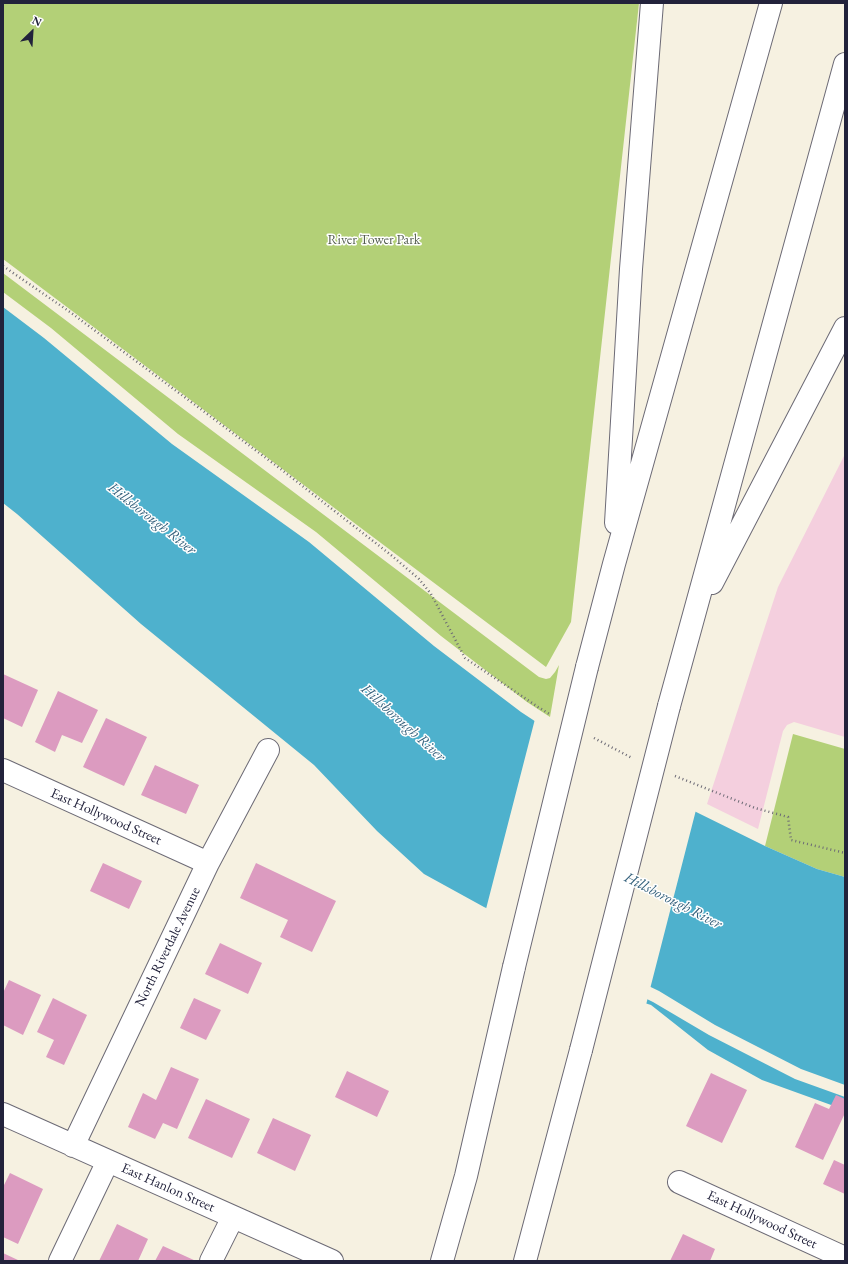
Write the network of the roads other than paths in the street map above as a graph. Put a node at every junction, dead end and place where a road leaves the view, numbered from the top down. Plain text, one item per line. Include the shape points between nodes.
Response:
1 (652, 3) edge
2 (771, 3) edge
3 (844, 69) edge
4 (845, 328) edge
5 (614, 564) junction
6 (692, 621) junction
7 (268, 750) dead end
8 (3, 770) edge
9 (208, 863) junction
10 (3, 1114) edge
11 (73, 1146) junction
12 (108, 1161) junction
13 (679, 1182) dead end
14 (233, 1217) junction
15 (845, 1258) edge
16 (60, 1261) edge
17 (211, 1261) edge
18 (332, 1261) edge
19 (442, 1261) edge
20 (525, 1261) edge

1 - 5 main road via 631,269
2 - 5 main road
3 - 6 main road
4 - 6 main road
5 - 19 main road, bridge via 502,1014 466,1176
6 - 20 main road, bridge
7 - 9 main road, North Riverdale Avenue
8 - 9 main road, East Hollywood Street
9 - 11 main road, North Riverdale Avenue
10 - 11 main road, East Hanlon Street
11 - 12 main road, East Hanlon Street
12 - 14 main road, East Hanlon Street
12 - 16 main road
13 - 15 main road, East Hollywood Street
14 - 17 main road
14 - 18 main road, East Hanlon Street

